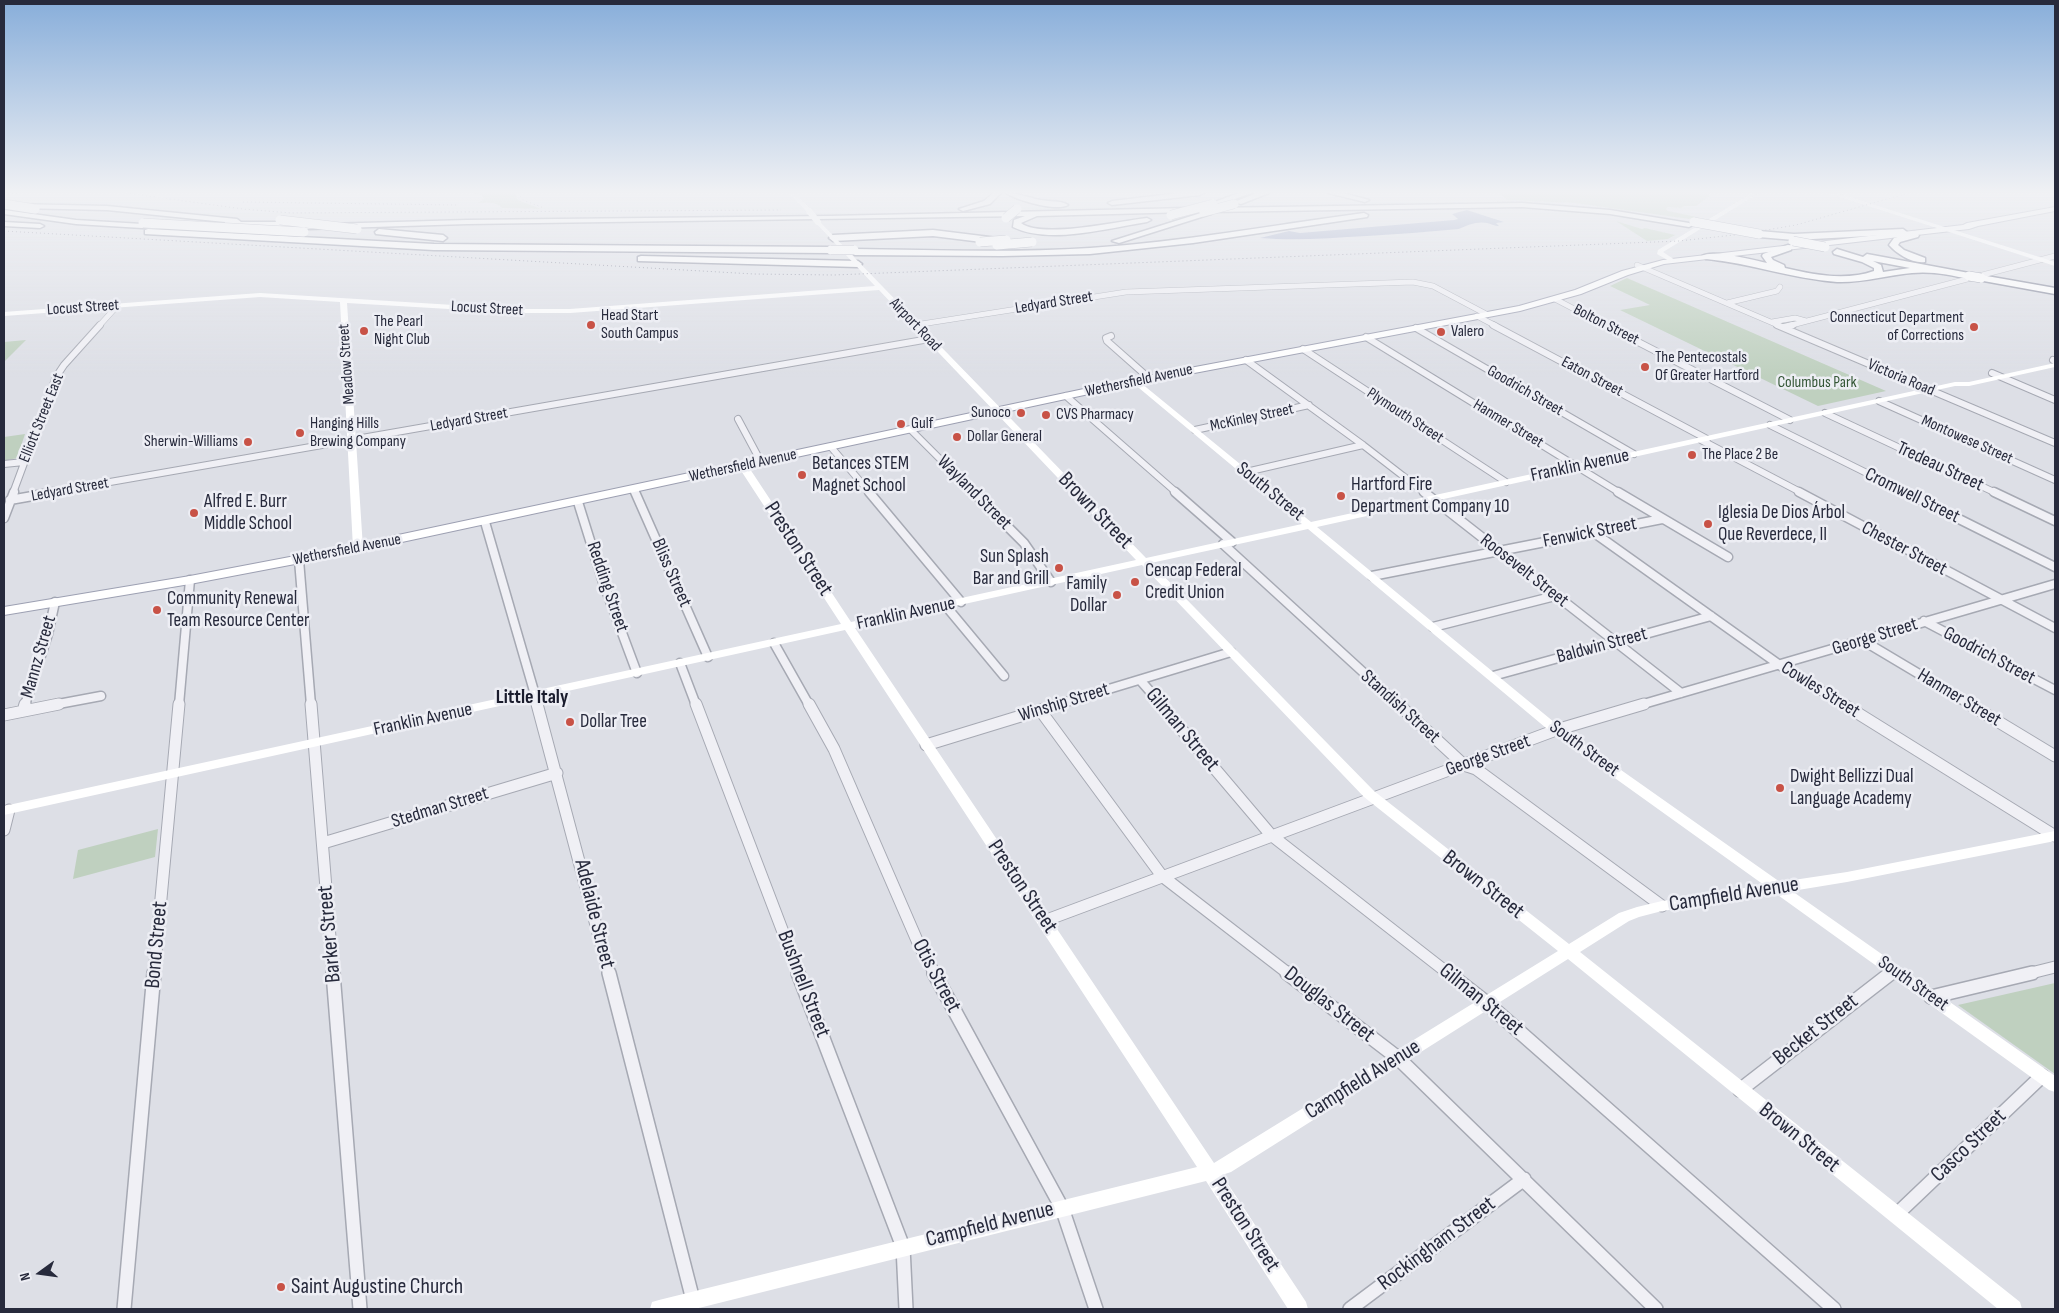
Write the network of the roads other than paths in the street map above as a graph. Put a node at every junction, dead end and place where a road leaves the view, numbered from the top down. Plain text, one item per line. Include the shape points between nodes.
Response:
1 (515, 254) edge
2 (849, 254) edge
3 (1661, 254) edge
4 (1713, 254) edge
5 (1715, 254) edge
6 (1769, 254) edge
7 (1844, 254) edge
8 (1850, 254) edge
9 (1858, 254) edge
10 (1907, 254) edge
11 (2024, 254) edge
12 (1700, 256) junction
13 (2055, 256) edge
14 (595, 258) dead end
15 (634, 259) dead end
16 (1670, 259) junction
17 (2042, 260) junction
18 (858, 264) junction
19 (2055, 264) edge
20 (1640, 266) junction
21 (1937, 270) junction
22 (1980, 275) junction
23 (1780, 287) dead end
24 (880, 288) junction
25 (2055, 290) edge
26 (1555, 299) junction
27 (343, 300) junction
28 (1727, 303) junction
29 (118, 305) junction
30 (4, 314) edge
31 (1484, 317) junction
32 (1806, 321) junction
33 (1772, 322) junction
34 (915, 325) junction
35 (1784, 327) junction
36 (1416, 328) junction
37 (1111, 336) dead end
38 (1366, 337) junction
39 (929, 339) junction
40 (1304, 349) junction
41 (1246, 360) junction
42 (2055, 361) edge
43 (1992, 373) junction
44 (2001, 377) junction
45 (1150, 378) junction
46 (1136, 381) junction
47 (1955, 384) junction
48 (1930, 390) junction
49 (1066, 396) junction
50 (2055, 400) edge
51 (1879, 401) junction
52 (1309, 405) junction
53 (998, 411) junction
54 (1825, 413) junction
55 (738, 419) dead end
56 (1790, 420) junction
57 (1770, 425) junction
58 (911, 430) junction
59 (1195, 430) junction
60 (1704, 439) junction
61 (351, 441) junction
62 (2055, 443) edge
63 (1363, 444) junction
64 (831, 447) junction
65 (1634, 454) junction
66 (24, 462) junction
67 (761, 462) junction
68 (4, 464) edge
69 (743, 466) junction
70 (1577, 467) junction
71 (1246, 472) junction
72 (2055, 480) edge
73 (1506, 482) junction
74 (634, 490) junction
75 (1433, 498) junction
76 (10, 500) junction
77 (578, 502) junction
78 (4, 518) edge
79 (1662, 519) junction
80 (2055, 521) edge
81 (485, 522) junction
82 (1311, 525) junction
83 (1593, 532) junction
84 (1227, 544) junction
85 (358, 548) junction
86 (1498, 552) junction
87 (1728, 557) dead end
88 (299, 560) junction
89 (1144, 562) junction
90 (2055, 567) edge
91 (1372, 576) junction
92 (190, 580) junction
93 (1051, 582) junction
94 (2055, 584) edge
95 (1555, 596) junction
96 (2001, 601) junction
97 (55, 602) junction
98 (961, 602) junction
99 (945, 605) junction
100 (4, 611) edge
101 (1711, 616) junction
102 (1924, 621) junction
103 (849, 626) junction
104 (1433, 627) junction
105 (2055, 628) edge
106 (1862, 640) junction
107 (1615, 642) junction
108 (774, 643) junction
109 (1231, 652) junction
110 (708, 657) junction
111 (680, 663) junction
112 (1781, 666) junction
113 (637, 673) junction
114 (1004, 676) dead end
115 (1493, 676) junction
116 (1140, 680) junction
117 (2055, 690) edge
118 (1681, 693) junction
119 (534, 695) junction
120 (101, 696) dead end
121 (1040, 710) junction
122 (23, 711) junction
123 (4, 715) edge
124 (1556, 730) junction
125 (314, 743) junction
126 (926, 745) junction
127 (2055, 756) edge
128 (1464, 764) junction
129 (557, 773) junction
130 (172, 774) junction
131 (1374, 798) junction
132 (6, 811) edge
133 (4, 830) edge
134 (1271, 835) junction
135 (2055, 836) edge
136 (323, 843) junction
137 (1162, 876) junction
138 (1779, 888) junction
139 (1662, 906) junction
140 (1044, 921) junction
141 (1568, 951) junction
142 (2055, 967) edge
143 (1893, 971) junction
144 (1931, 997) junction
145 (1488, 1004) junction
146 (1398, 1058) junction
147 (2042, 1076) junction
148 (2055, 1085) edge
149 (1740, 1090) junction
150 (1210, 1172) junction
151 (1524, 1179) junction
152 (1062, 1208) junction
153 (1896, 1215) junction
154 (903, 1247) junction
155 (692, 1305) edge
156 (124, 1309) edge
157 (360, 1309) edge
158 (659, 1309) edge
159 (906, 1309) edge
160 (1096, 1309) edge
161 (1299, 1309) edge
162 (1350, 1309) edge
163 (1656, 1309) edge
164 (1834, 1309) edge
165 (2013, 1309) edge

1 - 14 highway
2 - 18 street, Airport Road
3 - 16 street
4 - 12 main road
5 - 12 main road
6 - 7 highway via 1766,258 1782,267 1828,276 1863,277 1879,271 1869,262
8 - 21 highway
9 - 22 highway
10 - 22 highway
11 - 17 street
12 - 16 main road, Wethersfield Avenue
12 - 21 highway via 1735,259 1836,279 1866,279 1912,268
13 - 17 street
15 - 18 highway
16 - 20 main road, Wethersfield Avenue
17 - 19 street
17 - 32 street
18 - 24 street, Airport Road
20 - 26 main road, Wethersfield Avenue via 1591,288
20 - 28 street, Victoria Road
21 - 22 highway
22 - 25 highway
22 - 25 highway
23 - 28 street
24 - 27 street, Locust Street via 570,311
24 - 34 street, Airport Road
26 - 31 main road, Wethersfield Avenue
26 - 56 street, Bolton Street
27 - 29 street, Locust Street via 260,295
27 - 61 street, Meadow Street
28 - 33 street, Victoria Road
29 - 30 street, Locust Street
29 - 66 street, Elliott Street East via 56,377
31 - 34 street, Ledyard Street via 1433,286 1413,282 1126,292
31 - 36 main road, Wethersfield Avenue
31 - 60 street, Eaton Street
32 - 33 street via 1795,318
32 - 35 street
33 - 35 street, Victoria Road
34 - 39 street, Airport Road
35 - 48 street, Victoria Road
36 - 38 main road, Wethersfield Avenue
36 - 65 street, Goodrich Street
37 - 45 street via 1106,338 1107,342
38 - 40 main road, Wethersfield Avenue
38 - 70 street, Hanmer Street
39 - 53 street, Airport Road
39 - 61 street, Ledyard Street
40 - 41 main road, Wethersfield Avenue
40 - 73 street, Plymouth Street
41 - 45 main road, Wethersfield Avenue
41 - 52 street, Roosevelt Street
42 - 43 street
42 - 44 street
43 - 44 street
43 - 47 street via 1959,380
44 - 47 street
44 - 50 street
45 - 46 main road, Wethersfield Avenue
46 - 49 main road, Wethersfield Avenue
46 - 59 street, South Street
47 - 48 street, Franklin Avenue
48 - 51 street, Franklin Avenue
48 - 62 street, Victoria Road
49 - 53 main road, Wethersfield Avenue
49 - 84 street, Standish Street
51 - 54 street, Franklin Avenue
51 - 72 street, Montowese Street
52 - 59 street, McKinley Street
52 - 63 street, Roosevelt Street
53 - 58 main road, Wethersfield Avenue
53 - 89 street, Brown Street
54 - 56 street, Franklin Avenue
54 - 80 street, Tredeau Street
55 - 67 street
56 - 57 street, Franklin Avenue
57 - 60 street, Franklin Avenue
57 - 90 street, Cromwell Street
58 - 64 main road, Wethersfield Avenue
58 - 93 street, Wayland Street via 1024,543
59 - 71 street, South Street
60 - 65 street, Franklin Avenue
60 - 96 street, Chester Street
61 - 76 street, Ledyard Street
61 - 85 street, Meadow Street
63 - 71 street
63 - 75 street, Roosevelt Street
64 - 67 main road, Wethersfield Avenue
64 - 98 street
65 - 70 street, Franklin Avenue
66 - 68 street, Ledyard Street
66 - 76 street, Elliott Street East
67 - 69 main road, Wethersfield Avenue
69 - 74 main road, Wethersfield Avenue
69 - 103 street, Preston Street
70 - 73 street, Franklin Avenue
70 - 79 street, Hanmer Street
71 - 82 street, South Street
73 - 75 street, Franklin Avenue
74 - 77 main road, Wethersfield Avenue
74 - 110 street, Bliss Street
75 - 82 street, Franklin Avenue
75 - 86 street, Roosevelt Street
76 - 78 street, Elliott Street East
77 - 81 main road, Wethersfield Avenue
77 - 113 street, Redding Street
79 - 83 street, Fenwick Street
79 - 87 street, Hanmer Street
81 - 85 main road, Wethersfield Avenue
81 - 119 street, Adelaide Street
82 - 84 street, Franklin Avenue
82 - 91 street, South Street
83 - 86 street, Fenwick Street
83 - 101 street, Cowles Street
84 - 89 street, Franklin Avenue
84 - 128 street, Standish Street
85 - 88 main road, Wethersfield Avenue
86 - 91 street, Fenwick Street
86 - 95 street, Roosevelt Street
88 - 92 main road, Wethersfield Avenue
88 - 125 street, Barker Street
89 - 93 street, Franklin Avenue
89 - 109 street, Brown Street
91 - 104 street, South Street
92 - 97 main road, Wethersfield Avenue
92 - 130 street, Bond Street
93 - 98 street, Franklin Avenue
94 - 96 street, George Street
95 - 104 street
95 - 107 street, Roosevelt Street
96 - 102 street, George Street
96 - 105 street, Chester Street
97 - 100 main road, Wethersfield Avenue
97 - 122 street, Mannz Street
98 - 99 street, Franklin Avenue
99 - 103 street, Franklin Avenue
99 - 114 street
101 - 107 street, Baldwin Street
101 - 112 street, Cowles Street
102 - 106 street, George Street
102 - 117 street, Goodrich Street
103 - 108 street, Franklin Avenue
103 - 126 street, Preston Street
104 - 115 street, South Street
106 - 112 street, George Street
106 - 127 street, Hanmer Street
107 - 115 street, Baldwin Street
107 - 118 street, Roosevelt Street
108 - 110 street, Franklin Avenue
108 - 152 street, Otis Street via 834,749 919,945
109 - 116 street, Winship Street
109 - 131 street, Brown Street
110 - 111 street, Franklin Avenue
111 - 113 street, Franklin Avenue
111 - 154 street, Bushnell Street
112 - 118 street, George Street
112 - 135 street, Cowles Street
113 - 119 street, Franklin Avenue
115 - 124 street, South Street
116 - 121 street, Winship Street
116 - 134 street, Gilman Street
118 - 124 street, George Street
119 - 125 street, Franklin Avenue
119 - 129 street, Adelaide Street
120 - 122 street
121 - 126 street, Winship Street
121 - 137 street, Douglas Street
122 - 123 street
124 - 128 street, George Street
124 - 138 street, South Street
125 - 130 street, Franklin Avenue
125 - 136 street, Barker Street
126 - 140 street, Preston Street
128 - 131 street, George Street
128 - 139 street, Standish Street via 1476,769
129 - 136 street, Stedman Street
129 - 155 street, Adelaide Street
130 - 132 street, Franklin Avenue
130 - 156 street, Bond Street
131 - 134 street, George Street
131 - 141 street, Brown Street
132 - 133 street
134 - 137 street, George Street
134 - 145 street, Gilman Street
135 - 138 street, Campfield Avenue
136 - 157 street, Barker Street
137 - 140 street, George Street
137 - 146 street, Douglas Street
138 - 139 street, Campfield Avenue
138 - 143 street, South Street
139 - 141 street, Campfield Avenue via 1624,917
140 - 150 street, Preston Street
141 - 145 street, Campfield Avenue
141 - 149 street, Brown Street
142 - 144 street
143 - 144 street, South Street
143 - 149 street, Becket Street
144 - 147 street, South Street
145 - 146 street, Campfield Avenue
145 - 164 street, Gilman Street
146 - 150 street, Campfield Avenue via 1225,1166
146 - 151 street, Douglas Street
147 - 148 street, South Street
147 - 153 street, Casco Street
149 - 153 street, Brown Street
150 - 152 street, Campfield Avenue
150 - 161 street, Preston Street
151 - 162 street, Rockingham Street
151 - 163 street, Douglas Street
152 - 154 street, Campfield Avenue
152 - 160 street, Otis Street
153 - 165 street, Brown Street
154 - 155 street, Campfield Avenue
154 - 159 street, Bushnell Street
155 - 158 street, Campfield Avenue

